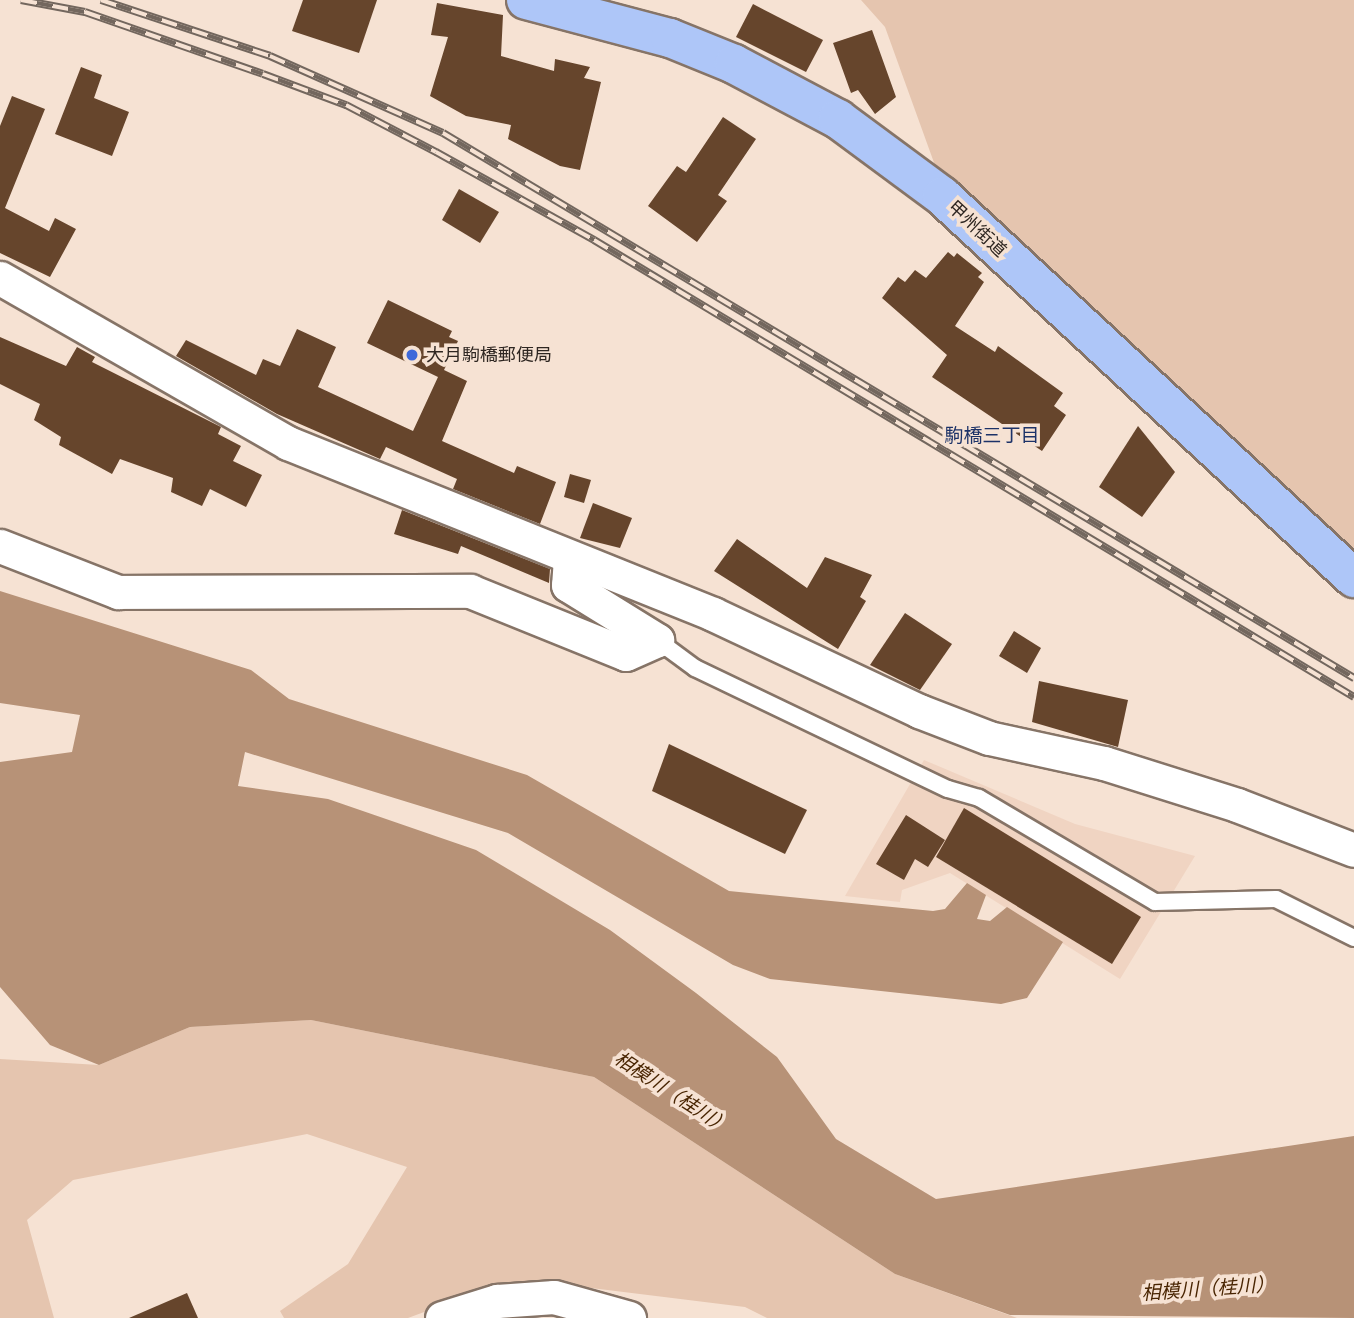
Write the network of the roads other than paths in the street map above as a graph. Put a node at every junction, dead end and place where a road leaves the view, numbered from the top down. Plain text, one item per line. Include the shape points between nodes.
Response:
1 (526, 0) edge
2 (0, 278) edge
3 (0, 546) edge
4 (570, 558) junction
5 (1354, 578) edge
6 (657, 640) junction
7 (1354, 850) edge
8 (1354, 938) edge
9 (442, 1318) edge
10 (629, 1318) edge

1 - 5 highway, 甲州街道 via 670,38 734,64 838,118 942,196
2 - 4 street via 288,443
3 - 6 street via 118,592 470,591 626,654
4 - 6 street via 568,585
4 - 7 street via 713,614 989,738 1104,763 1297,824
6 - 8 lane via 695,668 948,789 979,798 1155,902 1276,900
9 - 10 street via 497,1301 554,1297

